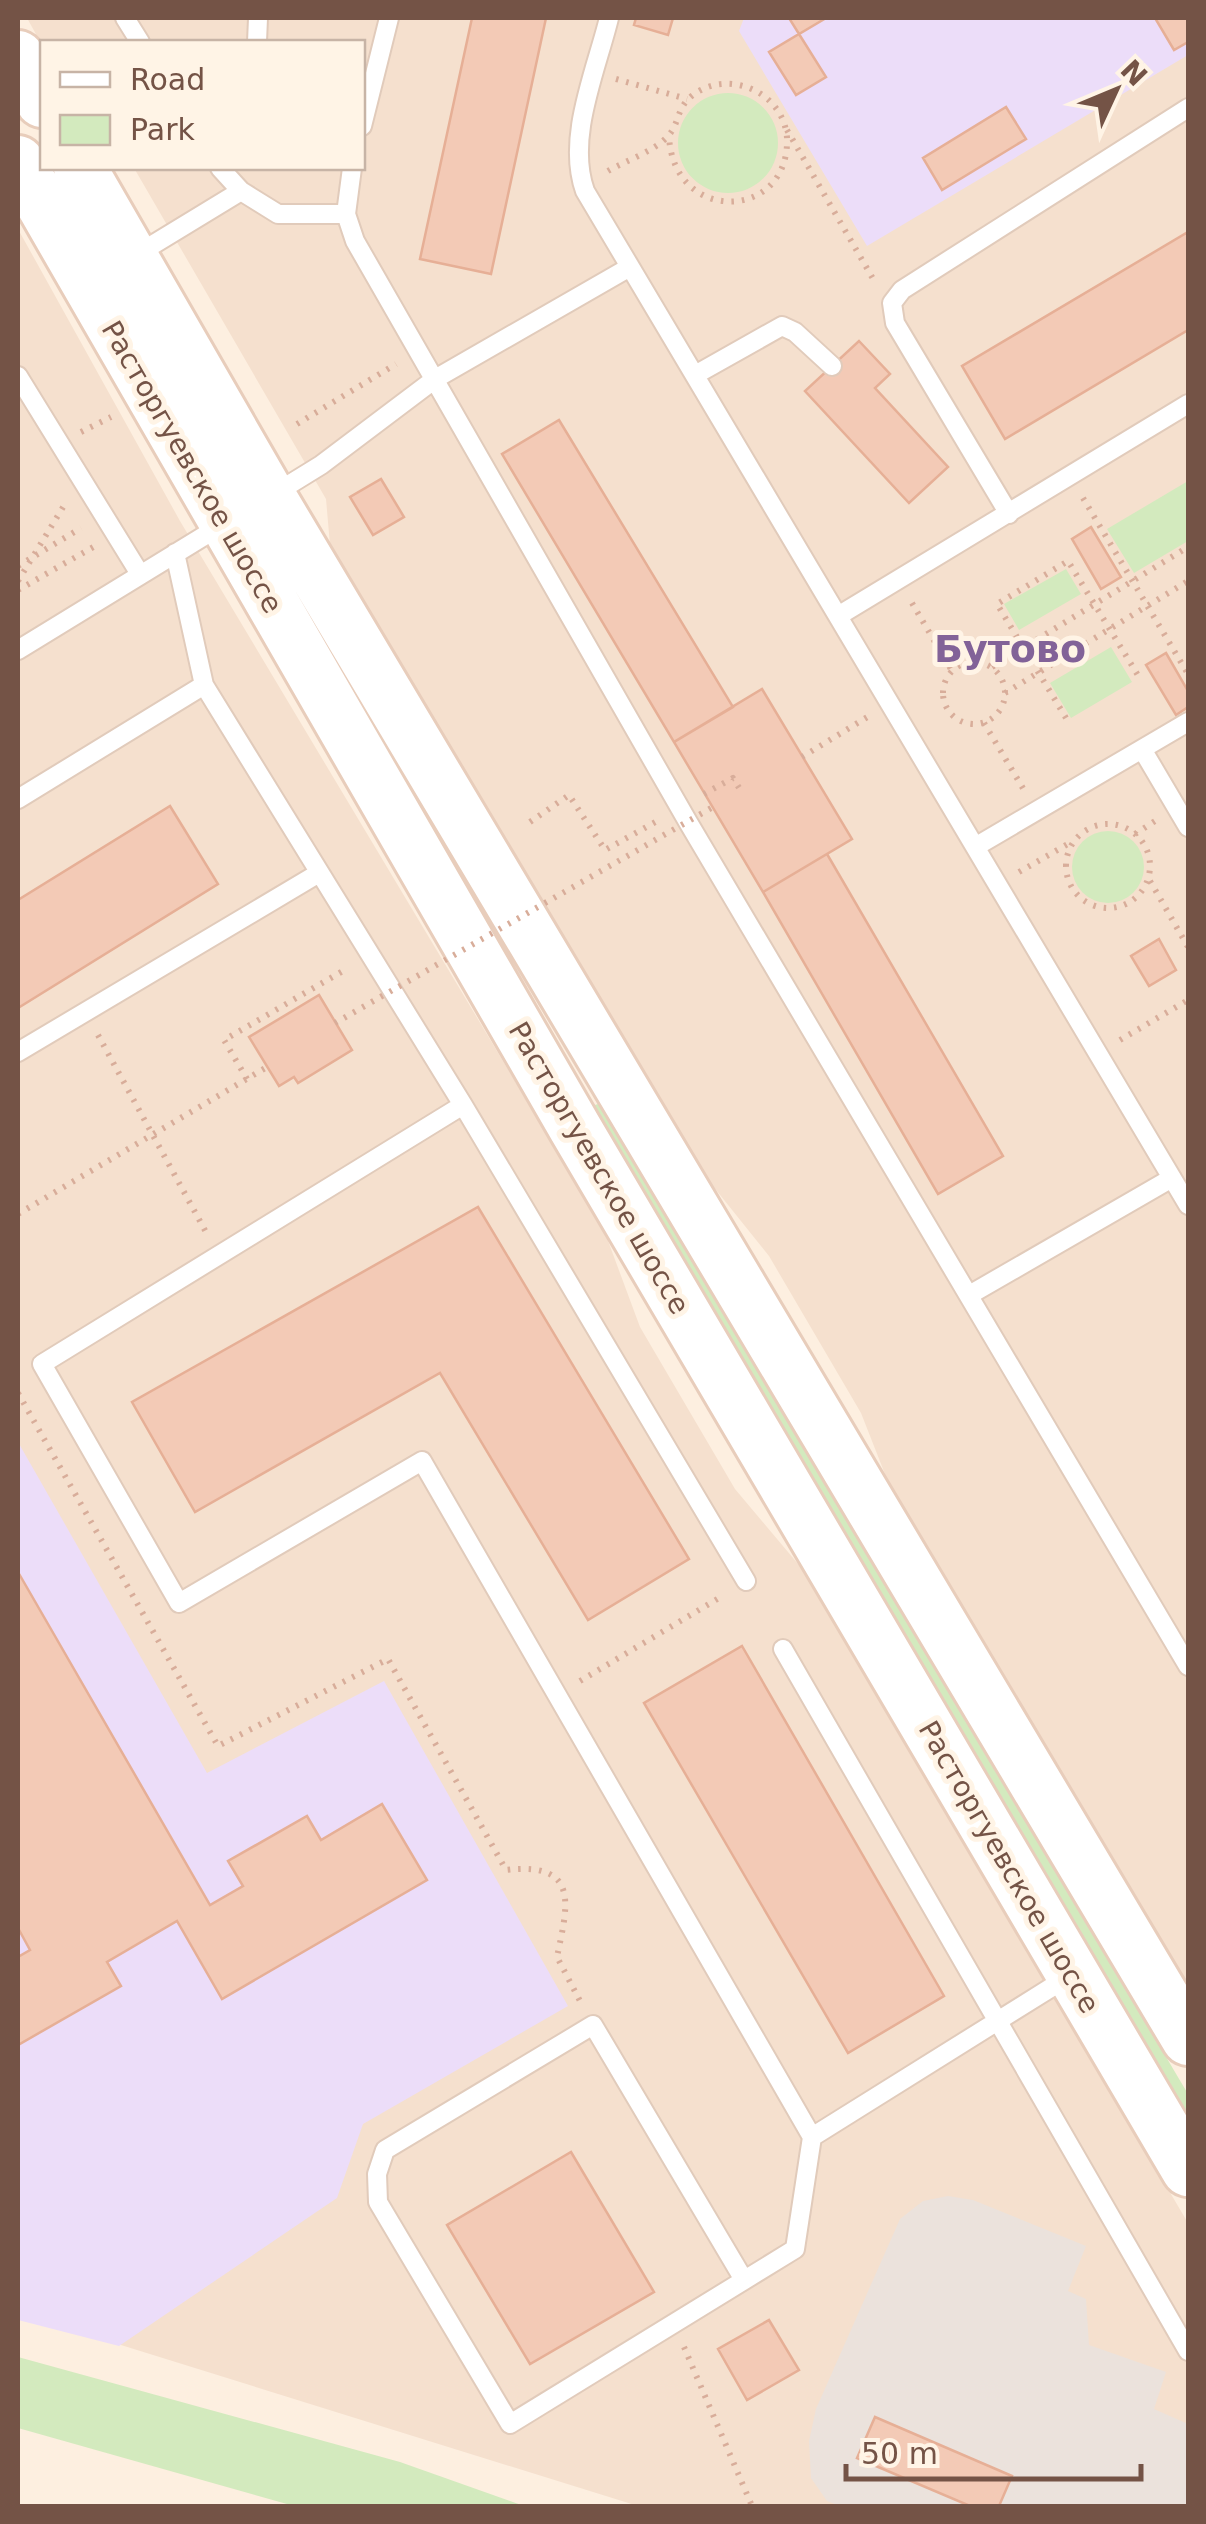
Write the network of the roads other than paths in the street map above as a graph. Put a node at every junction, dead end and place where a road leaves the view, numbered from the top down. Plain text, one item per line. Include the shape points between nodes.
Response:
1 (125, 18) edge
2 (389, 18) edge
3 (609, 18) edge
4 (139, 40) edge
5 (18, 57) edge
6 (40, 97) edge
7 (1188, 108) edge
8 (365, 114) edge
9 (18, 162) edge
10 (81, 170) edge
11 (222, 170) edge
12 (352, 170) edge
13 (241, 191) junction
14 (346, 214) junction
15 (131, 258) junction
16 (630, 267) junction
17 (832, 366) dead end
18 (18, 376) edge
19 (695, 376) junction
20 (435, 379) junction
21 (1188, 404) edge
22 (246, 510) junction
23 (1009, 514) junction
24 (175, 553) junction
25 (140, 574) junction
26 (838, 616) junction
27 (18, 650) edge
28 (204, 685) junction
29 (1188, 722) edge
30 (1142, 749) junction
31 (18, 799) edge
32 (1188, 828) edge
33 (975, 847) junction
34 (319, 873) junction
35 (18, 1052) edge
36 (464, 1105) junction
37 (1172, 1178) junction
38 (1188, 1205) edge
39 (971, 1294) junction
40 (746, 1581) road end
41 (783, 1648) dead end
42 (1188, 1666) edge
43 (1072, 1974) junction
44 (996, 2021) junction
45 (1188, 2040) edge
46 (812, 2137) junction
47 (1188, 2170) edge
48 (744, 2280) junction
49 (1188, 2350) edge

1 - 4 lane
2 - 8 lane
3 - 16 lane via 577,166
5 - 6 main road
7 - 23 lane via 902,290 892,303 895,323
9 - 22 main road, Расторгуевское шоссе
10 - 15 main road, Расторгуевское шоссе
11 - 13 lane
12 - 14 lane
13 - 14 lane via 278,214
13 - 15 lane
14 - 20 lane
15 - 22 main road, Расторгуевское шоссе
16 - 19 lane
16 - 20 lane
17 - 19 lane via 782,326
18 - 25 lane
19 - 26 lane
20 - 22 lane via 321,465
20 - 39 lane via 680,808
21 - 23 lane
22 - 24 lane
22 - 43 main road, Расторгуевское шоссе
22 - 45 main road, Расторгуевское шоссе
23 - 26 lane
24 - 25 lane
24 - 28 lane
25 - 27 lane
26 - 33 lane
28 - 31 lane
28 - 34 lane
29 - 30 lane
30 - 32 lane
30 - 33 lane
33 - 37 lane
34 - 35 lane
34 - 36 lane
36 - 40 lane
36 - 46 lane via 42,1364 179,1603 422,1461
37 - 38 lane
37 - 39 lane
39 - 42 lane
41 - 44 lane
43 - 44 lane
43 - 47 main road, Расторгуевское шоссе
44 - 46 lane
44 - 49 lane
46 - 48 lane via 794,2249
48 - 48 lane via 592,2024 385,2150 378,2202 510,2424

